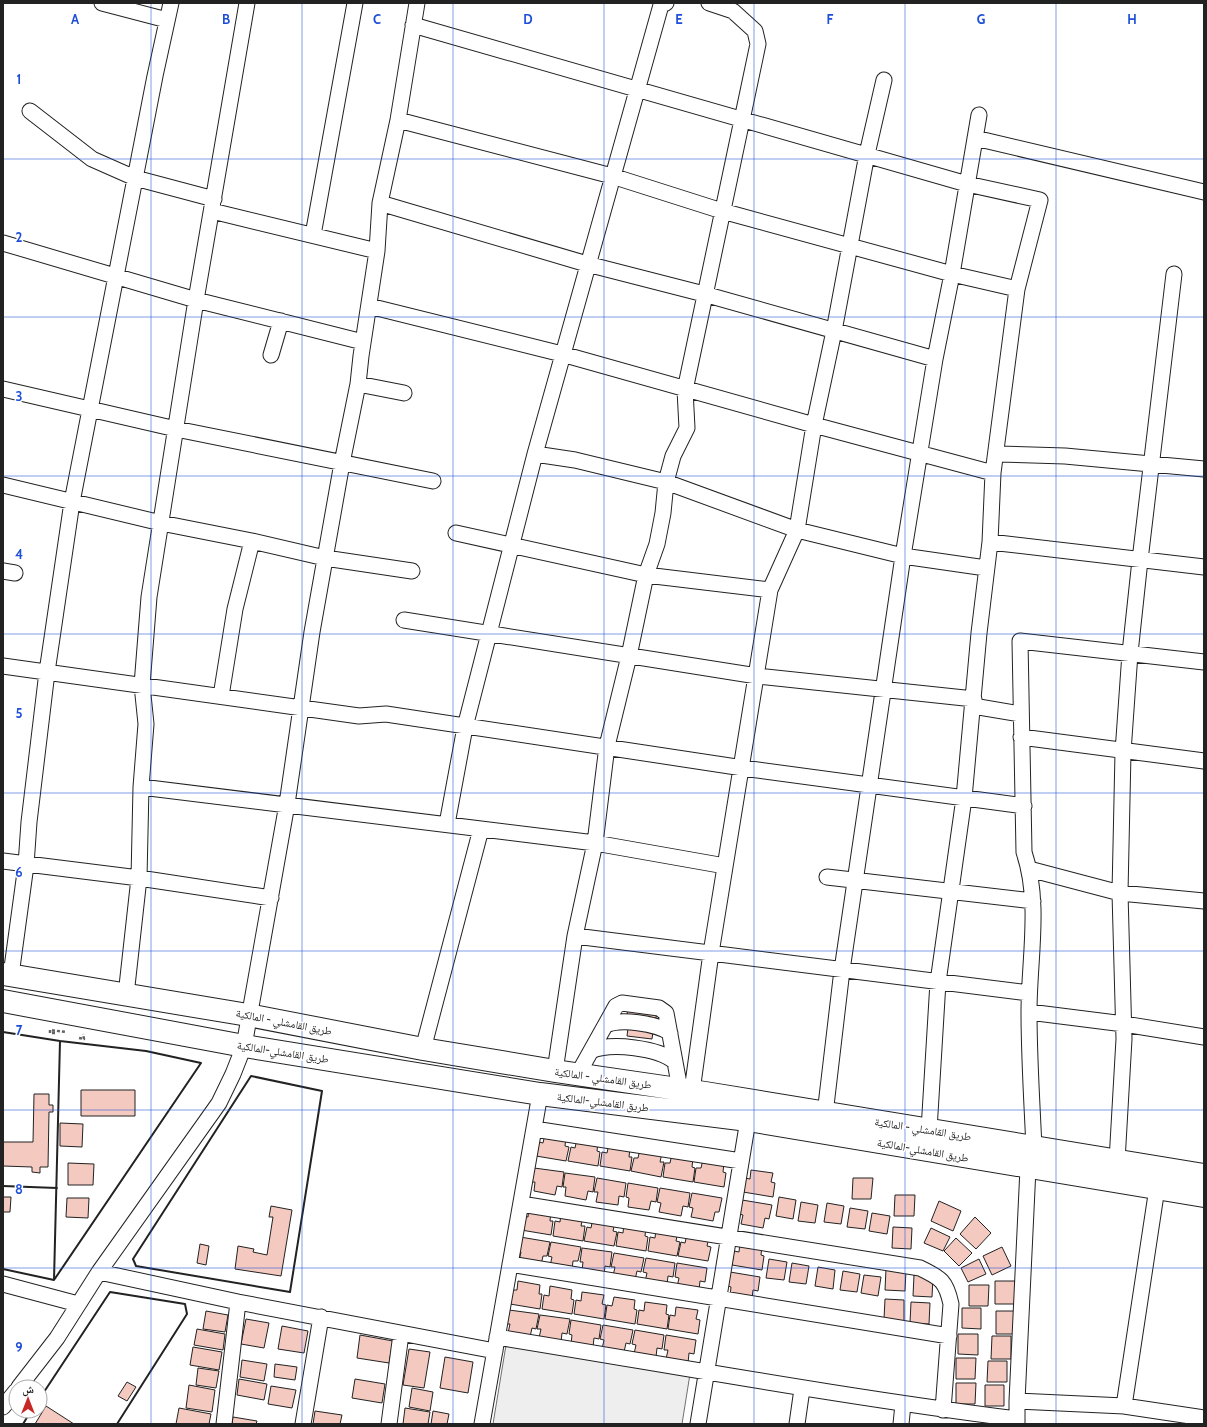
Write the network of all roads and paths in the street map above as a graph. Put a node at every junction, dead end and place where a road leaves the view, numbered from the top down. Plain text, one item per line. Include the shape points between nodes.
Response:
1 (102, 3) edge
2 (171, 3) edge
3 (247, 3) edge
4 (355, 3) edge
5 (416, 3) edge
6 (666, 3) edge
7 (709, 3) edge
8 (167, 20) junction
9 (413, 26) junction
10 (884, 80) dead end
11 (637, 89) junction
12 (30, 111) dead end
13 (979, 116) dead end
14 (742, 118) junction
15 (398, 120) junction
16 (975, 138) junction
17 (867, 154) junction
18 (612, 176) junction
19 (134, 178) junction
20 (967, 184) junction
21 (1204, 192) edge
22 (380, 203) junction
23 (213, 205) junction
24 (722, 211) junction
25 (312, 235) junction
26 (3, 243) edge
27 (850, 245) junction
28 (378, 251) junction
29 (587, 264) junction
30 (952, 274) junction
31 (1174, 274) dead end
32 (115, 277) junction
33 (1017, 288) junction
34 (704, 294) junction
35 (196, 300) junction
36 (369, 306) junction
37 (280, 321) junction
38 (834, 331) junction
39 (363, 342) junction
40 (562, 354) junction
41 (271, 355) dead end
42 (934, 359) junction
43 (358, 384) junction
44 (3, 388) edge
45 (685, 390) junction
46 (404, 393) dead end
47 (89, 409) junction
48 (814, 425) junction
49 (176, 429) junction
50 (535, 454) junction
51 (920, 454) junction
52 (996, 454) junction
53 (342, 463) junction
54 (1152, 464) junction
55 (1204, 469) edge
56 (993, 473) junction
57 (433, 481) dead end
58 (666, 482) junction
59 (3, 485) edge
60 (72, 502) junction
61 (161, 523) junction
62 (797, 530) junction
63 (456, 533) dead end
64 (252, 541) junction
65 (990, 542) junction
66 (513, 546) junction
67 (903, 556) junction
68 (325, 558) junction
69 (1140, 560) junction
70 (1204, 567) edge
71 (986, 568) junction
72 (412, 572) dead end
73 (646, 575) junction
74 (770, 590) junction
75 (404, 620) dead end
76 (490, 634) junction
77 (1130, 653) junction
78 (629, 656) junction
79 (1204, 662) edge
80 (3, 666) edge
81 (47, 672) junction
82 (756, 676) junction
83 (142, 685) junction
84 (884, 689) junction
85 (222, 696) junction
86 (973, 703) junction
87 (301, 707) junction
88 (1020, 714) junction
89 (465, 727) junction
90 (1021, 737) junction
91 (607, 746) junction
92 (1123, 752) junction
93 (1204, 762) edge
94 (743, 768) junction
95 (869, 785) junction
96 (142, 787) junction
97 (964, 798) junction
98 (287, 804) junction
99 (1024, 806) junction
100 (447, 824) junction
101 (480, 829) junction
102 (595, 843) junction
103 (3, 861) edge
104 (26, 865) junction
105 (725, 866) junction
106 (1029, 868) junction
107 (827, 877) dead end
108 (139, 878) junction
109 (857, 881) junction
110 (952, 892) junction
111 (1120, 893) junction
112 (271, 898) junction
113 (1033, 901) junction
114 (1204, 901) edge
115 (575, 936) junction
116 (712, 953) junction
117 (842, 970) junction
118 (7, 974) edge
119 (938, 982) junction
120 (1029, 993) junction
121 (126, 995) junction
122 (3, 1001) edge
123 (1029, 1012) junction
124 (248, 1015) junction
125 (1124, 1024) junction
126 (55, 1033) dead end
127 (73, 1033) dead end
128 (79, 1034) dead end
129 (1204, 1037) edge
130 (79, 1038) dead end
131 (244, 1046) junction
132 (423, 1049) junction
133 (591, 1050) junction
134 (675, 1062) junction
135 (531, 1066) junction
136 (556, 1071) junction
137 (578, 1074) junction
138 (692, 1091) junction
139 (533, 1092) junction
140 (701, 1114) junction
141 (825, 1114) junction
142 (748, 1120) junction
143 (534, 1129) junction
144 (929, 1130) junction
145 (1031, 1158) junction
146 (741, 1161) junction
147 (1117, 1161) junction
148 (1204, 1175) edge
149 (1157, 1188) junction
150 (1204, 1196) edge
151 (521, 1204) junction
152 (729, 1237) junction
153 (510, 1264) junction
154 (99, 1272) junction
155 (3, 1284) edge
156 (718, 1298) junction
157 (238, 1302) junction
158 (78, 1304) junction
159 (320, 1317) junction
160 (401, 1334) junction
161 (949, 1336) junction
162 (496, 1344) junction
163 (706, 1371) junction
164 (25, 1379) edge
165 (802, 1389) junction
166 (1017, 1401) junction
167 (903, 1404) junction
168 (1124, 1406) junction
169 (943, 1410) junction
170 (1204, 1418) edge
171 (1017, 1422) edge
172 (224, 1424) edge
173 (303, 1424) edge
174 (388, 1424) edge
175 (482, 1424) edge
176 (698, 1424) edge
177 (797, 1424) edge
178 (901, 1424) edge

1 - 8 street
2 - 8 street
3 - 23 street
4 - 25 street
5 - 9 street
6 - 11 street via 661,5
7 - 14 street via 734,11 755,31 758,44
8 - 19 street
9 - 11 street
9 - 15 street
10 - 17 street
11 - 14 street
11 - 18 street
12 - 19 street via 92,159
13 - 16 street
14 - 17 street
14 - 24 street
15 - 18 street
15 - 22 street
16 - 20 street
16 - 21 street
17 - 20 street
17 - 27 street
18 - 24 street
18 - 29 street
19 - 23 street
19 - 32 street
20 - 30 street
20 - 33 street via 1040,200
22 - 28 street
22 - 29 street
23 - 25 street
23 - 35 street
24 - 27 street
24 - 34 street
25 - 28 street
26 - 32 street
27 - 30 street
27 - 38 street
28 - 36 street
29 - 34 street
29 - 40 street
30 - 33 street
30 - 42 street
31 - 54 street
32 - 35 street
32 - 47 street
33 - 52 street
34 - 38 street
34 - 45 street
35 - 37 street
35 - 49 street
36 - 39 street
36 - 40 street
37 - 39 street
37 - 41 street
38 - 42 street
38 - 48 street
39 - 43 street
40 - 45 street
40 - 50 street
42 - 51 street
43 - 46 street
43 - 53 street
44 - 47 street
45 - 48 street
45 - 58 street via 687,428 673,456
47 - 49 street
47 - 60 street
48 - 51 street
48 - 62 street
49 - 53 street
49 - 61 street
50 - 58 street via 575,460
50 - 66 street
51 - 56 street
51 - 67 street
52 - 54 street via 1065,456
52 - 56 street
53 - 57 street
53 - 68 street
54 - 55 street
54 - 69 street
56 - 65 street
58 - 62 street
58 - 73 street via 657,544
59 - 60 street
60 - 61 street
60 - 81 street
61 - 64 street
61 - 83 street via 149,597
62 - 67 street
62 - 74 street
63 - 66 street
64 - 68 street
64 - 85 street via 235,608
65 - 69 street
65 - 71 street
66 - 73 street
66 - 76 street
67 - 71 street
67 - 84 street
68 - 72 street
68 - 87 street
69 - 70 street
69 - 77 street
71 - 86 street
73 - 74 street
73 - 78 street
74 - 82 street
75 - 76 street
76 - 78 street
76 - 89 street
77 - 79 street
77 - 88 street via 1020,640
77 - 92 street
78 - 82 street
78 - 91 street
80 - 81 street
81 - 83 street
81 - 104 street
82 - 84 street
82 - 94 street
83 - 85 street
83 - 96 street via 146,724
84 - 86 street
84 - 95 street
85 - 87 street
86 - 88 street
86 - 97 street
87 - 89 street via 360,716 386,714
87 - 98 street
88 - 90 street
89 - 91 street
89 - 100 street
90 - 92 street
90 - 99 street
91 - 94 street
91 - 102 street
92 - 93 street
92 - 111 street
94 - 95 street
94 - 105 street
95 - 97 street
95 - 109 street
96 - 98 street
96 - 108 street
97 - 99 street
97 - 110 street
98 - 100 street
98 - 112 street
99 - 106 street via 1024,852
100 - 101 street
101 - 102 street
101 - 132 street
102 - 105 street
102 - 115 street
103 - 104 street
104 - 108 street
104 - 118 street
105 - 116 street
106 - 111 street
106 - 113 street
107 - 109 street
108 - 112 street
108 - 121 street
109 - 110 street
109 - 117 street
110 - 113 street
110 - 119 street
111 - 114 street
111 - 125 street
112 - 124 street
113 - 120 street
115 - 116 street
115 - 136 street
116 - 117 street
116 - 138 street
117 - 119 street
117 - 141 street
118 - 121 highway, طريق القامشلي - المالكية
119 - 120 street
119 - 144 street
120 - 123 street
121 - 124 highway, طريق القامشلي - المالكية
122 - 131 highway, طريق القامشلي-المالكية
123 - 125 street
123 - 145 street
124 - 131 street
124 - 132 highway, طريق القامشلي - المالكية
125 - 129 street
125 - 147 street
126 - 127 path via 50,1033 50,1030
128 - 130 path via 84,1035 84,1039
131 - 139 highway, طريق القامشلي-المالكية
131 - 154 street via 219,1103
132 - 135 highway, طريق القامشلي - المالكية
133 - 134 street via 610,1046 657,1052
133 - 134 street via 616,1006 625,1003 662,1008 666,1013
133 - 137 street
134 - 138 street
135 - 136 highway, طريق القامشلي - المالكية
135 - 139 highway
136 - 137 highway, طريق القامشلي - المالكية
137 - 138 highway, طريق القامشلي - المالكية
138 - 140 highway
138 - 141 highway, طريق القامشلي - المالكية
139 - 140 highway, طريق القامشلي-المالكية
139 - 143 street
140 - 142 highway, طريق القامشلي-المالكية
141 - 144 highway, طريق القامشلي - المالكية
142 - 145 highway, طريق القامشلي-المالكية
142 - 146 street
143 - 146 street
143 - 151 street
144 - 145 highway, طريق القامشلي - المالكية
145 - 147 highway, طريق القامشلي - المالكية
145 - 149 highway, طريق القامشلي-المالكية
145 - 166 street
146 - 152 street
147 - 148 highway, طريق القامشلي - المالكية
149 - 150 highway, طريق القامشلي-المالكية
149 - 168 street
151 - 152 street
151 - 153 street
152 - 156 street
152 - 161 street via 920,1268 936,1275 947,1287 951,1304
153 - 156 street
153 - 162 street
154 - 157 street
154 - 158 street
155 - 158 street
156 - 161 street
156 - 163 street
157 - 159 street
157 - 172 street
158 - 164 street via 58,1338
159 - 160 street
159 - 173 street
160 - 162 street
160 - 174 street
161 - 169 street
162 - 163 street
162 - 175 street
163 - 165 street
163 - 176 street
165 - 167 street
165 - 177 street
166 - 168 street
166 - 171 street
167 - 169 street
167 - 178 street
168 - 170 street
169 - 171 street

